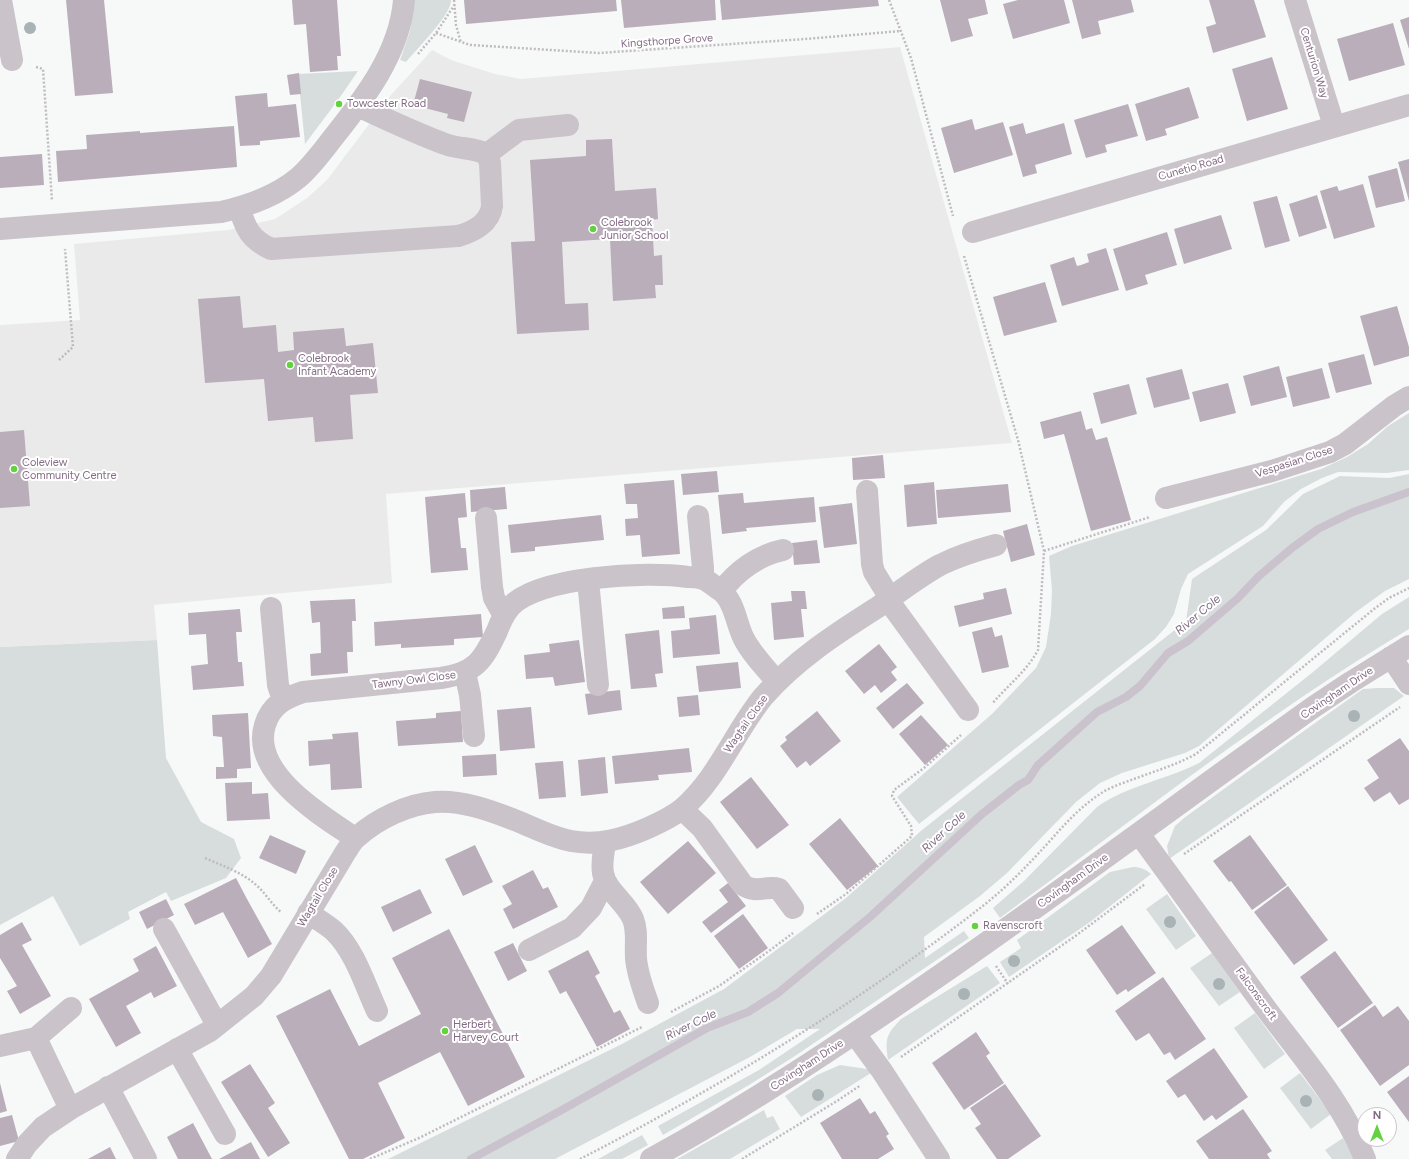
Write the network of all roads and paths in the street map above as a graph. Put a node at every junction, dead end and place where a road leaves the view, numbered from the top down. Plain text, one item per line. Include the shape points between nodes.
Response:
1 (1, 0) edge
2 (404, 0) edge
3 (454, 0) edge
4 (890, 0) edge
5 (1295, 0) edge
6 (901, 31) junction
7 (436, 33) dead end
8 (461, 43) junction
9 (12, 60) dead end
10 (1409, 105) edge
11 (358, 106) junction
12 (568, 125) dead end
13 (1334, 126) junction
14 (487, 154) junction
15 (239, 208) junction
16 (955, 221) dead end
17 (0, 229) edge
18 (968, 241) joint
19 (1409, 397) edge
20 (867, 491) dead end
21 (1166, 498) joint
22 (698, 516) dead end
23 (486, 518) dead end
24 (996, 546) dead end
25 (783, 550) dead end
26 (1044, 551) junction
27 (703, 579) junction
28 (588, 580) junction
29 (1409, 588) edge
30 (722, 591) junction
31 (889, 599) junction
32 (271, 608) dead end
33 (504, 616) junction
34 (1400, 652) edge
35 (465, 673) junction
36 (777, 682) junction
37 (1409, 684) edge
38 (598, 685) dead end
39 (283, 700) junction
40 (992, 704) dead end
41 (1403, 706) dead end
42 (968, 710) dead end
43 (965, 731) dead end
44 (474, 736) dead end
45 (682, 809) junction
46 (1139, 834) junction
47 (355, 838) junction
48 (605, 842) junction
49 (205, 858) dead end
50 (1165, 869) junction
51 (605, 880) junction
52 (793, 908) dead end
53 (815, 916) dead end
54 (304, 921) junction
55 (164, 929) dead end
56 (797, 929) dead end
57 (529, 950) dead end
58 (648, 1003) dead end
59 (70, 1008) dead end
60 (377, 1011) dead end
61 (671, 1012) dead end
62 (217, 1025) junction
63 (643, 1027) dead end
64 (855, 1034) junction
65 (36, 1038) junction
66 (1, 1044) edge
67 (177, 1049) junction
68 (882, 1071) junction
69 (108, 1088) junction
70 (70, 1109) junction
71 (224, 1134) dead end
72 (17, 1159) edge
73 (146, 1159) edge
74 (370, 1159) edge
75 (580, 1159) edge
76 (651, 1159) edge
77 (742, 1159) edge
78 (939, 1159) edge
79 (1364, 1159) edge

1 - 9 street
2 - 11 street via 391,51
3 - 8 path via 456,25
4 - 6 path
5 - 13 street, Centurion Way
6 - 8 path, Kingsthorpe Grove via 805,40 599,53
6 - 16 path via 911,58
7 - 8 path, Kingsthorpe Grove
10 - 13 street, Cunetio Road
11 - 14 street via 418,134 451,146
11 - 15 street via 298,178 270,196
12 - 14 street via 519,130
13 - 18 street, Cunetio Road
14 - 15 street via 492,185 491,213 478,228 458,236 271,249 252,237
15 - 17 street via 221,212
18 - 26 path
19 - 21 street, Vespasian Close via 1345,444 1330,452 1272,471
20 - 31 street via 872,564
21 - 26 path via 1153,516
22 - 27 street
23 - 33 street via 493,593
24 - 31 street, Wagtail Close via 972,552 940,565
25 - 30 street via 765,556 743,570 730,580
26 - 40 path via 1038,650 1033,660
27 - 28 street, Tawny Owl Close via 669,574 643,574
27 - 30 street, Tawny Owl Close
28 - 33 street, Tawny Owl Close via 566,582 529,594 510,607
28 - 38 street
29 - 75 path via 1374,609 1196,754 1101,793 1071,819 998,894 857,997 721,1081
30 - 36 street, Tawny Owl Close via 730,603 744,639
31 - 36 street, Wagtail Close via 832,637
31 - 42 street
32 - 39 street via 278,685
33 - 35 street, Tawny Owl Close via 488,650
34 - 37 street
34 - 46 street, Covingham Drive via 1312,708
35 - 39 street, Tawny Owl Close via 441,678 303,692
35 - 44 street
36 - 45 street, Wagtail Close via 747,720 710,779
39 - 47 street, Tawny Owl Close via 270,714 264,731 264,750 268,759 284,782 300,798
41 - 50 path
43 - 53 path via 924,768 894,790 892,796 911,826 912,836 846,894
45 - 48 street, Wagtail Close via 647,829
45 - 52 street via 702,828 743,885 750,890 774,887 779,889
46 - 50 street, Falconscroft
46 - 64 street, Covingham Drive
47 - 48 street, Wagtail Close via 393,814 435,802 479,808 571,841
47 - 54 street, Wagtail Close via 336,865
48 - 51 street via 602,871
49 - 54 path via 242,875 257,886 273,906
50 - 68 path via 1068,942
50 - 79 street, Falconscroft via 1316,1073 1353,1130
51 - 57 street via 591,908 572,928
51 - 58 street via 633,919 636,958
54 - 60 street via 330,928 346,945
54 - 62 street, Wagtail Close via 267,981 254,996
55 - 62 street
56 - 61 path via 719,986
59 - 65 street
62 - 67 street, Wagtail Close
63 - 74 path via 419,1138
64 - 68 street
64 - 76 street, Covingham Drive via 779,1084
65 - 66 street
65 - 70 street
67 - 69 street, Wagtail Close
67 - 71 street
68 - 77 path via 837,1102
68 - 78 street
69 - 70 street, Wagtail Close
69 - 73 street
70 - 72 street, Wagtail Close via 43,1127

